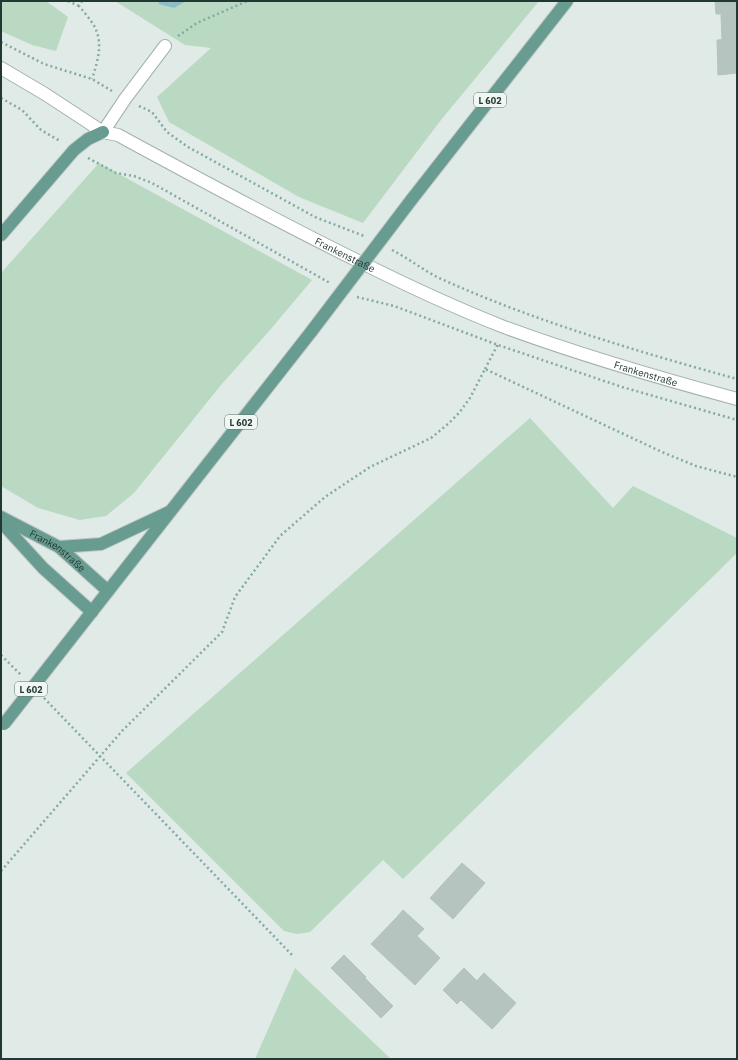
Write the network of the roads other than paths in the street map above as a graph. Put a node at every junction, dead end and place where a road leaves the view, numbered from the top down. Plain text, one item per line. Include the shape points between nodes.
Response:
1 (567, 1) edge
2 (165, 46) road end
3 (1, 68) edge
4 (103, 132) junction
5 (1, 235) edge
6 (737, 399) edge
7 (172, 511) junction
8 (1, 518) edge
9 (1, 522) edge
10 (59, 547) junction
11 (108, 591) junction
12 (92, 612) junction
13 (2, 726) edge

1 - 7 main road, L 602, bridge
2 - 4 street
3 - 4 street, Frankenstraße
4 - 5 main road via 74,150
4 - 6 street, Frankenstraße via 118,135 248,206 419,291 490,321 591,356
7 - 10 main road, L 602 via 101,544
7 - 11 main road, L 602
8 - 10 main road, Frankenstraße
9 - 12 main road, Frankenstraße via 43,568
10 - 11 main road, Frankenstraße
11 - 12 main road, L 602
12 - 13 main road, L 602, bridge

